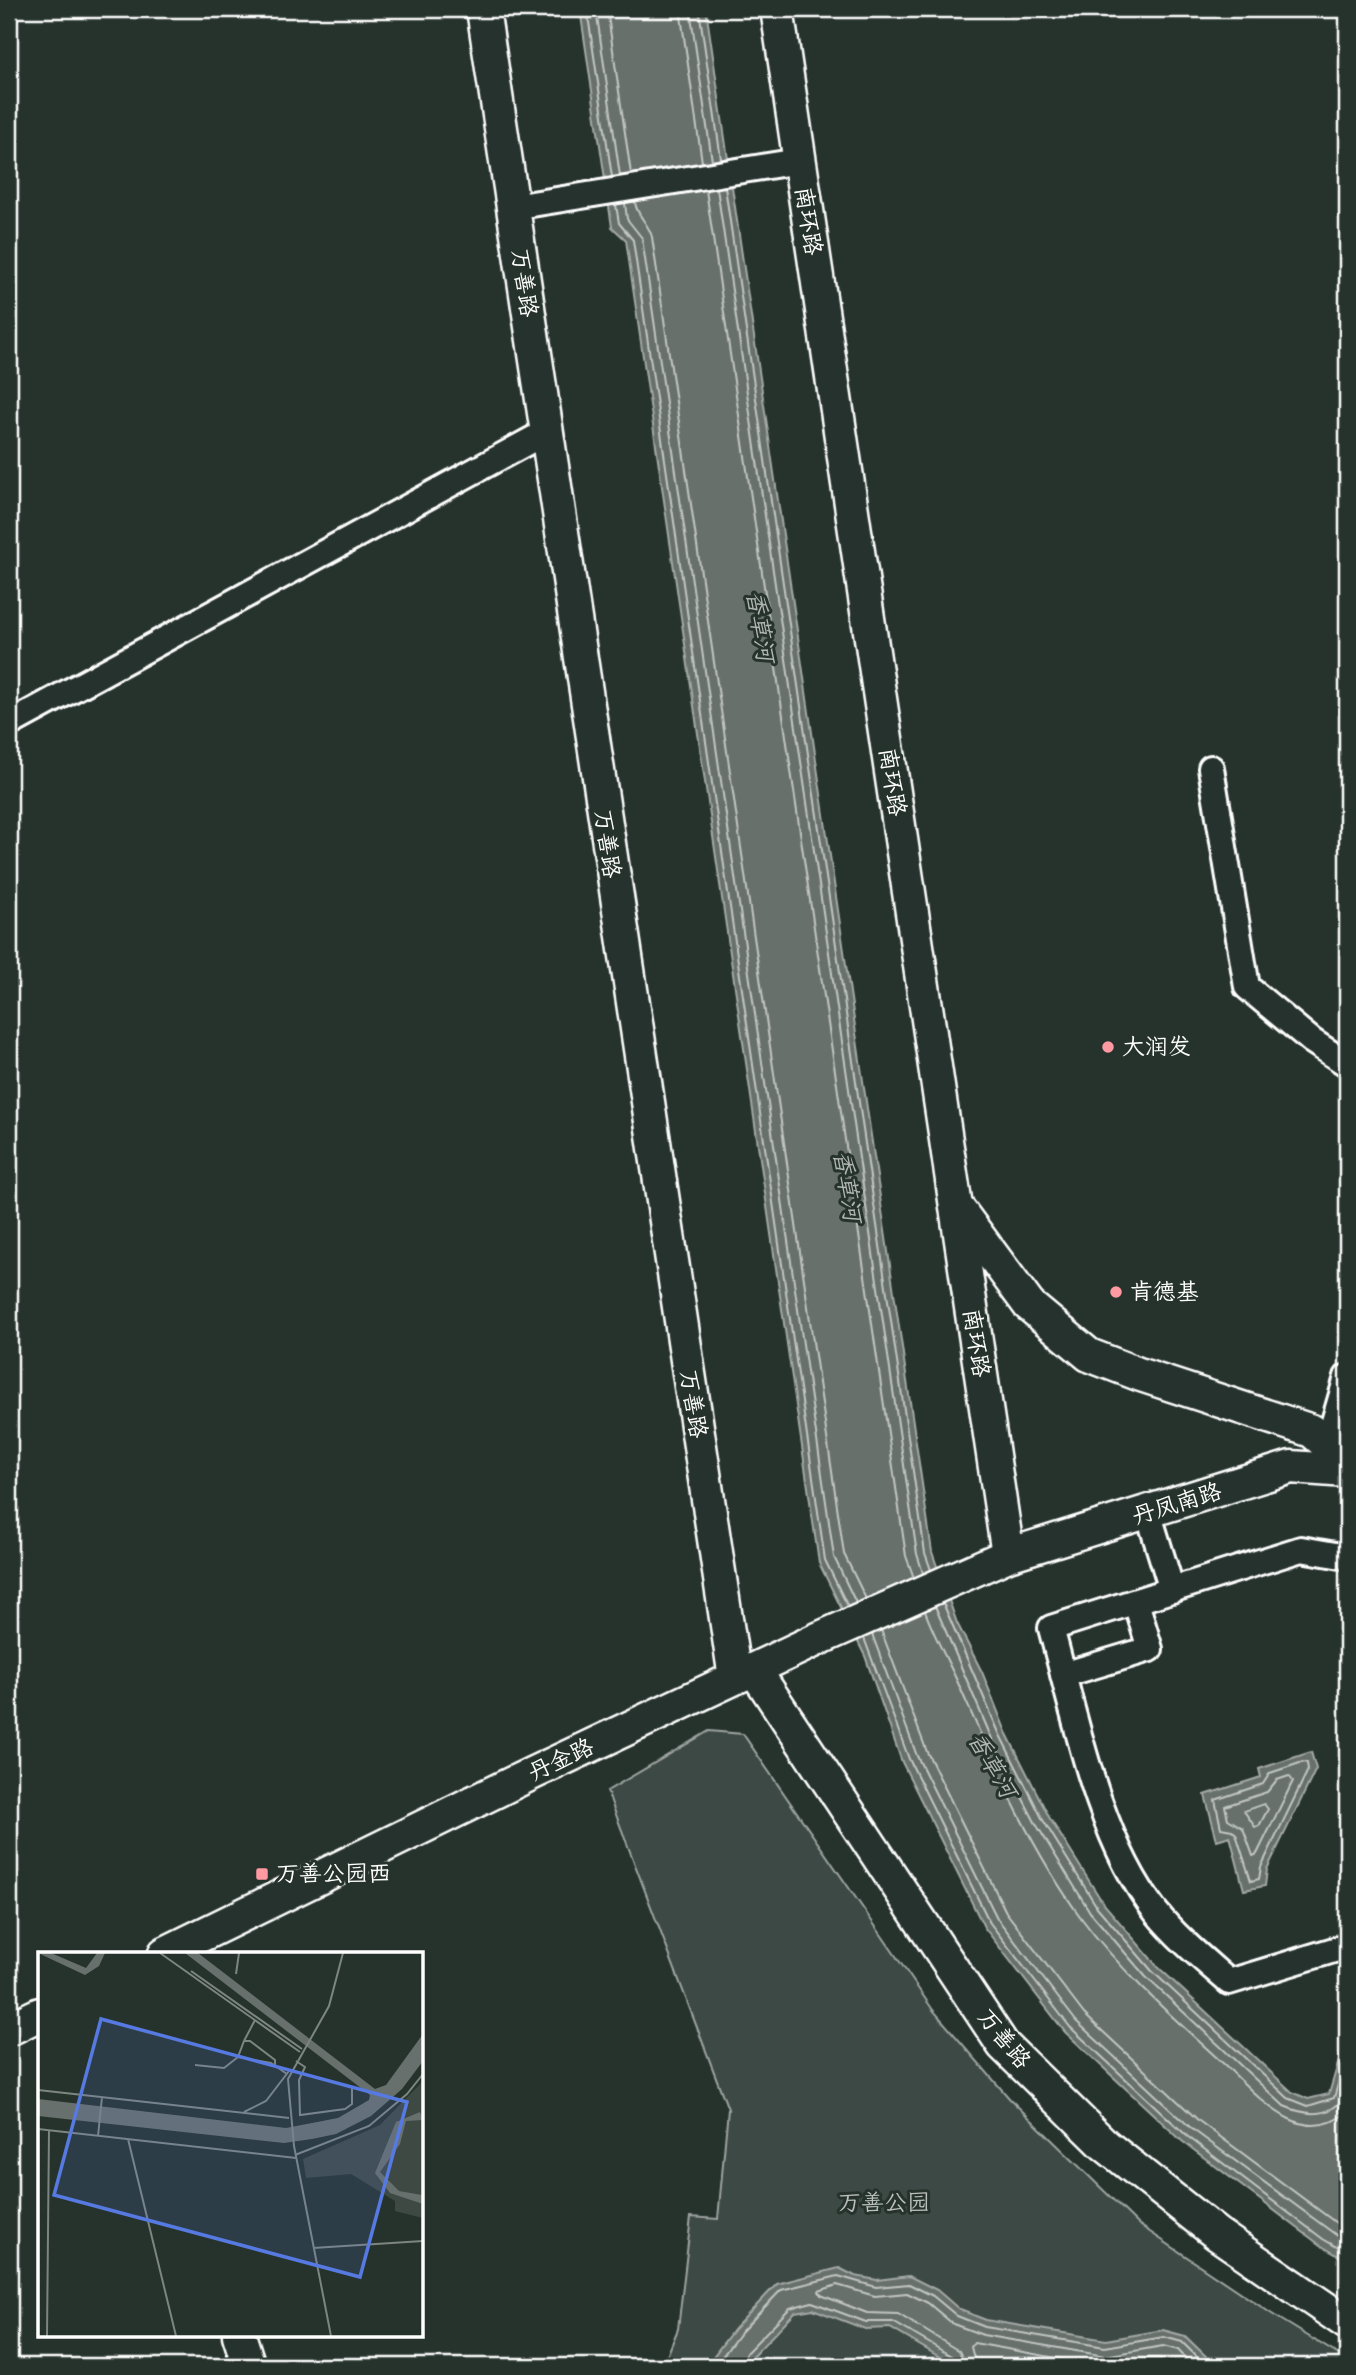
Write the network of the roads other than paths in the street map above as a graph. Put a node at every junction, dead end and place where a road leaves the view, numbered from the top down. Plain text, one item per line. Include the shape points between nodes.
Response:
1 (483, 9) edge
2 (776, 9) edge
3 (799, 161) junction
4 (513, 207) junction
5 (546, 432) junction
6 (9, 724) edge
7 (1212, 768) dead end
8 (1347, 1064) edge
9 (956, 1205) junction
10 (1347, 1377) edge
11 (1336, 1461) edge
12 (1148, 1513) junction
13 (1007, 1555) junction
14 (1347, 1557) edge
15 (962, 1574) joint
16 (1172, 1590) junction
17 (1136, 1602) junction
18 (744, 1674) junction
19 (1063, 1675) junction
20 (1347, 1946) edge
21 (167, 1952) edge
22 (38, 2015) edge
23 (9, 2029) edge
24 (1347, 2323) edge
25 (239, 2336) edge
26 (249, 2366) edge

1 - 4 main road, 万善路
2 - 3 main road, 南环路
3 - 4 street
3 - 9 main road, 南环路
4 - 5 main road, 万善路
5 - 6 street
5 - 18 main road, 万善路
7 - 8 street via 1247,988
9 - 11 main road via 1028,1305 1089,1355 1312,1431
9 - 13 main road, 南环路
10 - 11 street
11 - 12 main road, 丹凤南路 via 1291,1467
12 - 13 main road, 丹凤南路
12 - 16 street
13 - 15 main road, 丹凤南路
14 - 16 street via 1301,1549
15 - 18 main road, 丹金路
16 - 17 street
17 - 19 street via 1051,1628
17 - 19 street via 1150,1649
18 - 21 main road, 丹金路
18 - 24 main road, 万善路 via 1003,2045 1105,2145 1217,2234
19 - 20 street via 1103,1809 1127,1863 1155,1910 1183,1941 1229,1982
22 - 23 main road
25 - 26 main road

